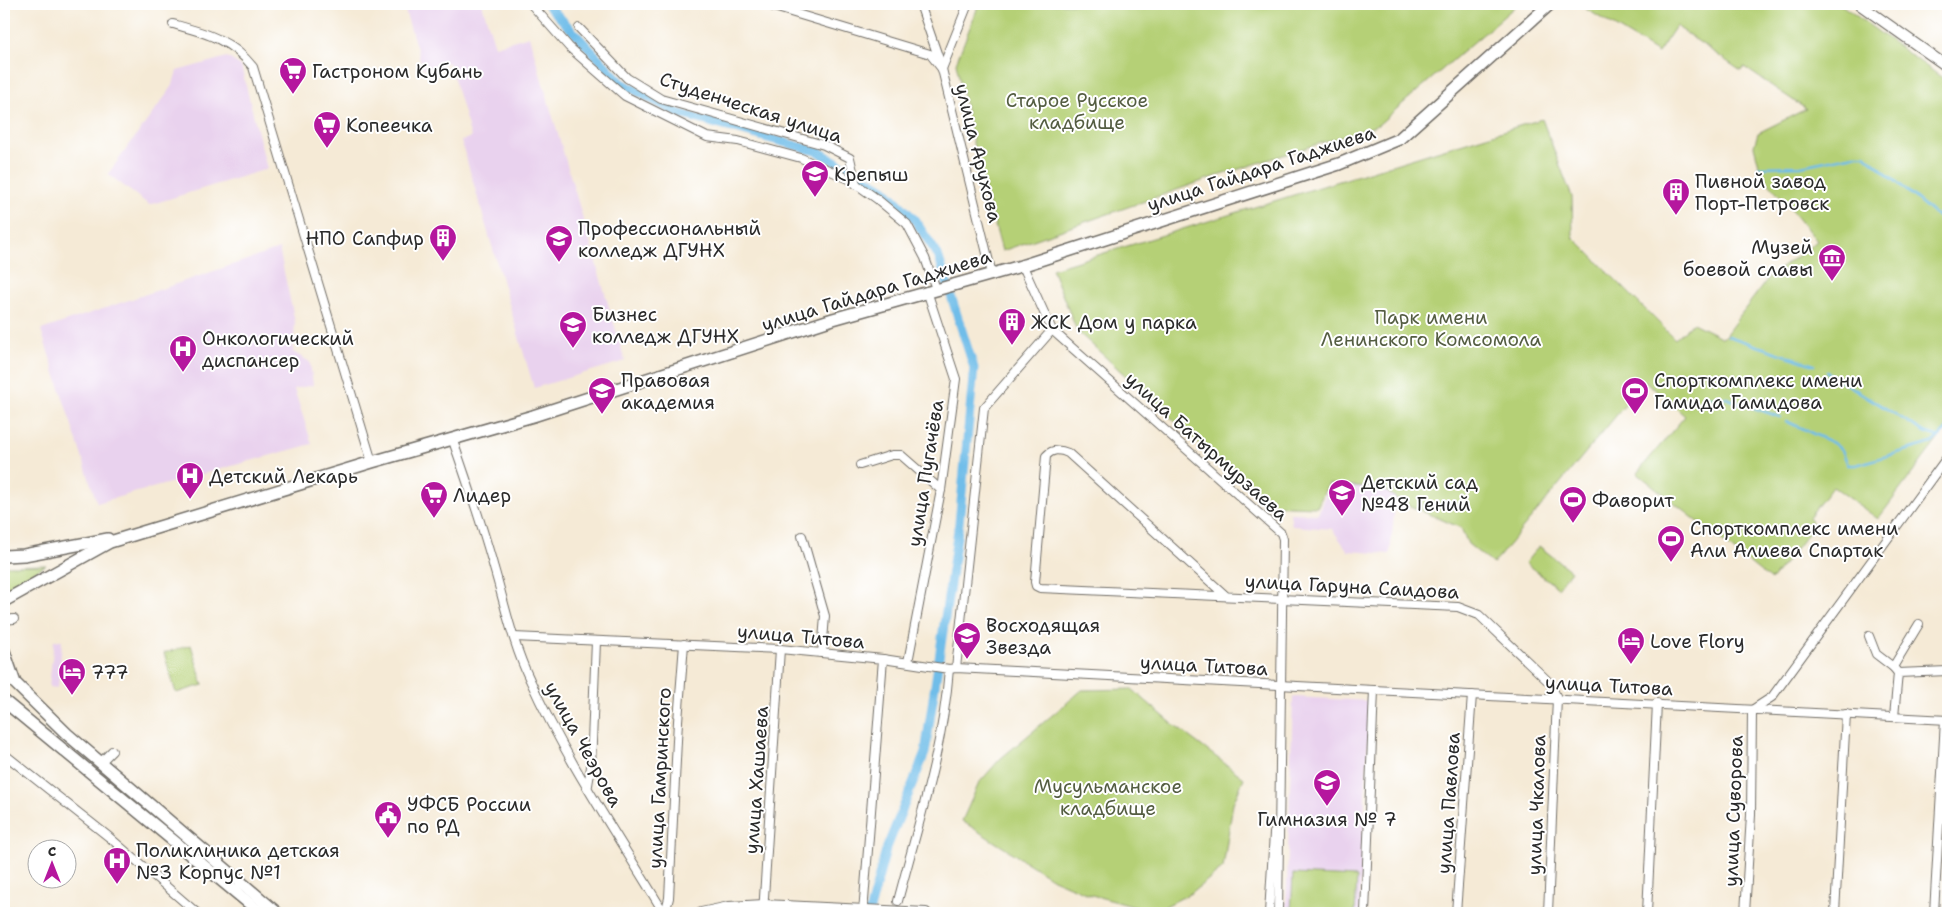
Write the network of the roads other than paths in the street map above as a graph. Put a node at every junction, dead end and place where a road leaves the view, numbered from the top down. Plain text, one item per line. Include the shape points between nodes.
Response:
1 (530, 4) edge
2 (764, 4) edge
3 (920, 4) edge
4 (968, 4) edge
5 (1549, 4) edge
6 (1860, 4) edge
7 (173, 24) dead end
8 (579, 28) dead end
9 (1948, 66) edge
10 (942, 68) junction
11 (856, 184) junction
12 (1022, 264) junction
13 (992, 272) junction
14 (931, 290) junction
15 (1052, 330) junction
16 (452, 439) junction
17 (1948, 456) edge
18 (372, 461) junction
19 (860, 465) dead end
20 (941, 490) junction
21 (802, 536) dead end
22 (4, 556) edge
23 (1226, 596) junction
24 (1281, 599) junction
25 (4, 601) edge
26 (14, 619) dead end
27 (4, 620) edge
28 (1919, 624) dead end
29 (1869, 636) dead end
30 (514, 637) junction
31 (596, 641) junction
32 (684, 644) junction
33 (780, 649) junction
34 (4, 651) edge
35 (822, 653) junction
36 (883, 659) junction
37 (908, 662) junction
38 (952, 668) junction
39 (1896, 670) junction
40 (1948, 671) edge
41 (1281, 685) junction
42 (1374, 690) junction
43 (1472, 695) junction
44 (1556, 698) junction
45 (4, 701) edge
46 (1657, 703) junction
47 (1752, 710) junction
48 (1846, 714) junction
49 (1894, 717) junction
50 (1947, 720) edge
51 (112, 751) dead end
52 (4, 754) edge
53 (100, 763) junction
54 (588, 785) junction
55 (898, 901) dead end
56 (764, 909) edge
57 (863, 911) edge
58 (197, 913) edge
59 (261, 913) edge
60 (276, 913) edge
61 (664, 913) edge
62 (701, 913) edge
63 (900, 913) edge
64 (926, 913) edge
65 (1269, 913) edge
66 (1278, 913) edge
67 (1365, 913) edge
68 (1456, 913) edge
69 (1548, 913) edge
70 (1647, 913) edge
71 (1745, 913) edge
72 (1835, 913) edge
73 (1934, 913) edge

1 - 11 street, улица Пугачёва via 569,47 626,96 707,137 738,141 801,158
2 - 10 street, улица Арухова via 930,54
3 - 10 street, улица Арухова
4 - 10 street
5 - 12 main road, улица Гайдара Гаджиева via 1416,125 1386,146 1339,164
6 - 9 main road
7 - 18 street via 224,40 245,56 253,67
8 - 11 street, Студенческая улица via 627,78 661,99 824,145 850,158
10 - 13 street, улица Арухова
11 - 14 street, улица Пугачёва via 907,224 925,258
12 - 13 main road, улица Гайдара Гаджиева
12 - 15 street, улица Батырмурзаева
13 - 14 main road, улица Гайдара Гаджиева
14 - 16 main road, улица Гайдара Гаджиева
14 - 20 street, улица Пугачёва via 956,379
15 - 24 street, улица Батырмурзаева via 1281,533
15 - 38 street via 984,408
16 - 18 main road, улица Гайдара Гаджиева
16 - 30 street, улица Чеэрова
17 - 47 street via 1772,697
18 - 22 main road, улица Гайдара Гаджиева via 108,539
18 - 25 main road, улица Гайдара Гаджиева via 110,542
19 - 20 street via 901,455
20 - 37 street, улица Пугачёва
21 - 35 street via 825,616
23 - 23 street, улица Гаруна Саидова via 1036,586 1046,456 1049,452 1068,453
23 - 24 street, улица Гаруна Саидова
24 - 41 street, улица Батырмурзаева
24 - 44 street, улица Гаруна Саидова via 1468,609 1479,615 1550,682
26 - 27 street
28 - 39 street
29 - 39 street via 1876,654
30 - 31 street, улица Титова
30 - 54 street, улица Чеэрова via 529,679 571,762
31 - 32 street, улица Титова
31 - 54 street
32 - 33 street, улица Титова
32 - 61 street, улица Гамринского via 669,898
33 - 35 street, улица Титова
33 - 56 street, улица Хашаева
34 - 53 main road via 15,683
35 - 36 street, улица Титова
36 - 37 street, улица Титова
36 - 57 street
37 - 38 street, улица Титова
38 - 41 street, улица Титова
38 - 55 street via 934,770
39 - 40 street
39 - 49 street
41 - 42 street, улица Титова
41 - 65 street, улица Батырмурзаева
41 - 66 street, улица Батырмурзаева
42 - 43 street, улица Титова
42 - 67 street
43 - 44 street, улица Титова
43 - 68 street, улица Павлова
44 - 46 street, улица Титова
44 - 69 street, улица Чкалова
45 - 59 main road
46 - 47 street, улица Титова
46 - 70 street
47 - 48 street, улица Титова
47 - 71 street, улица Суворова via 1751,815
48 - 49 street, улица Титова
48 - 72 street
49 - 50 street, улица Титова
50 - 73 street
51 - 53 street
52 - 58 street via 109,837
53 - 60 main road
54 - 61 street, улица Чеэрова
56 - 57 main road
56 - 62 main road via 728,907
57 - 63 main road
63 - 64 main road

